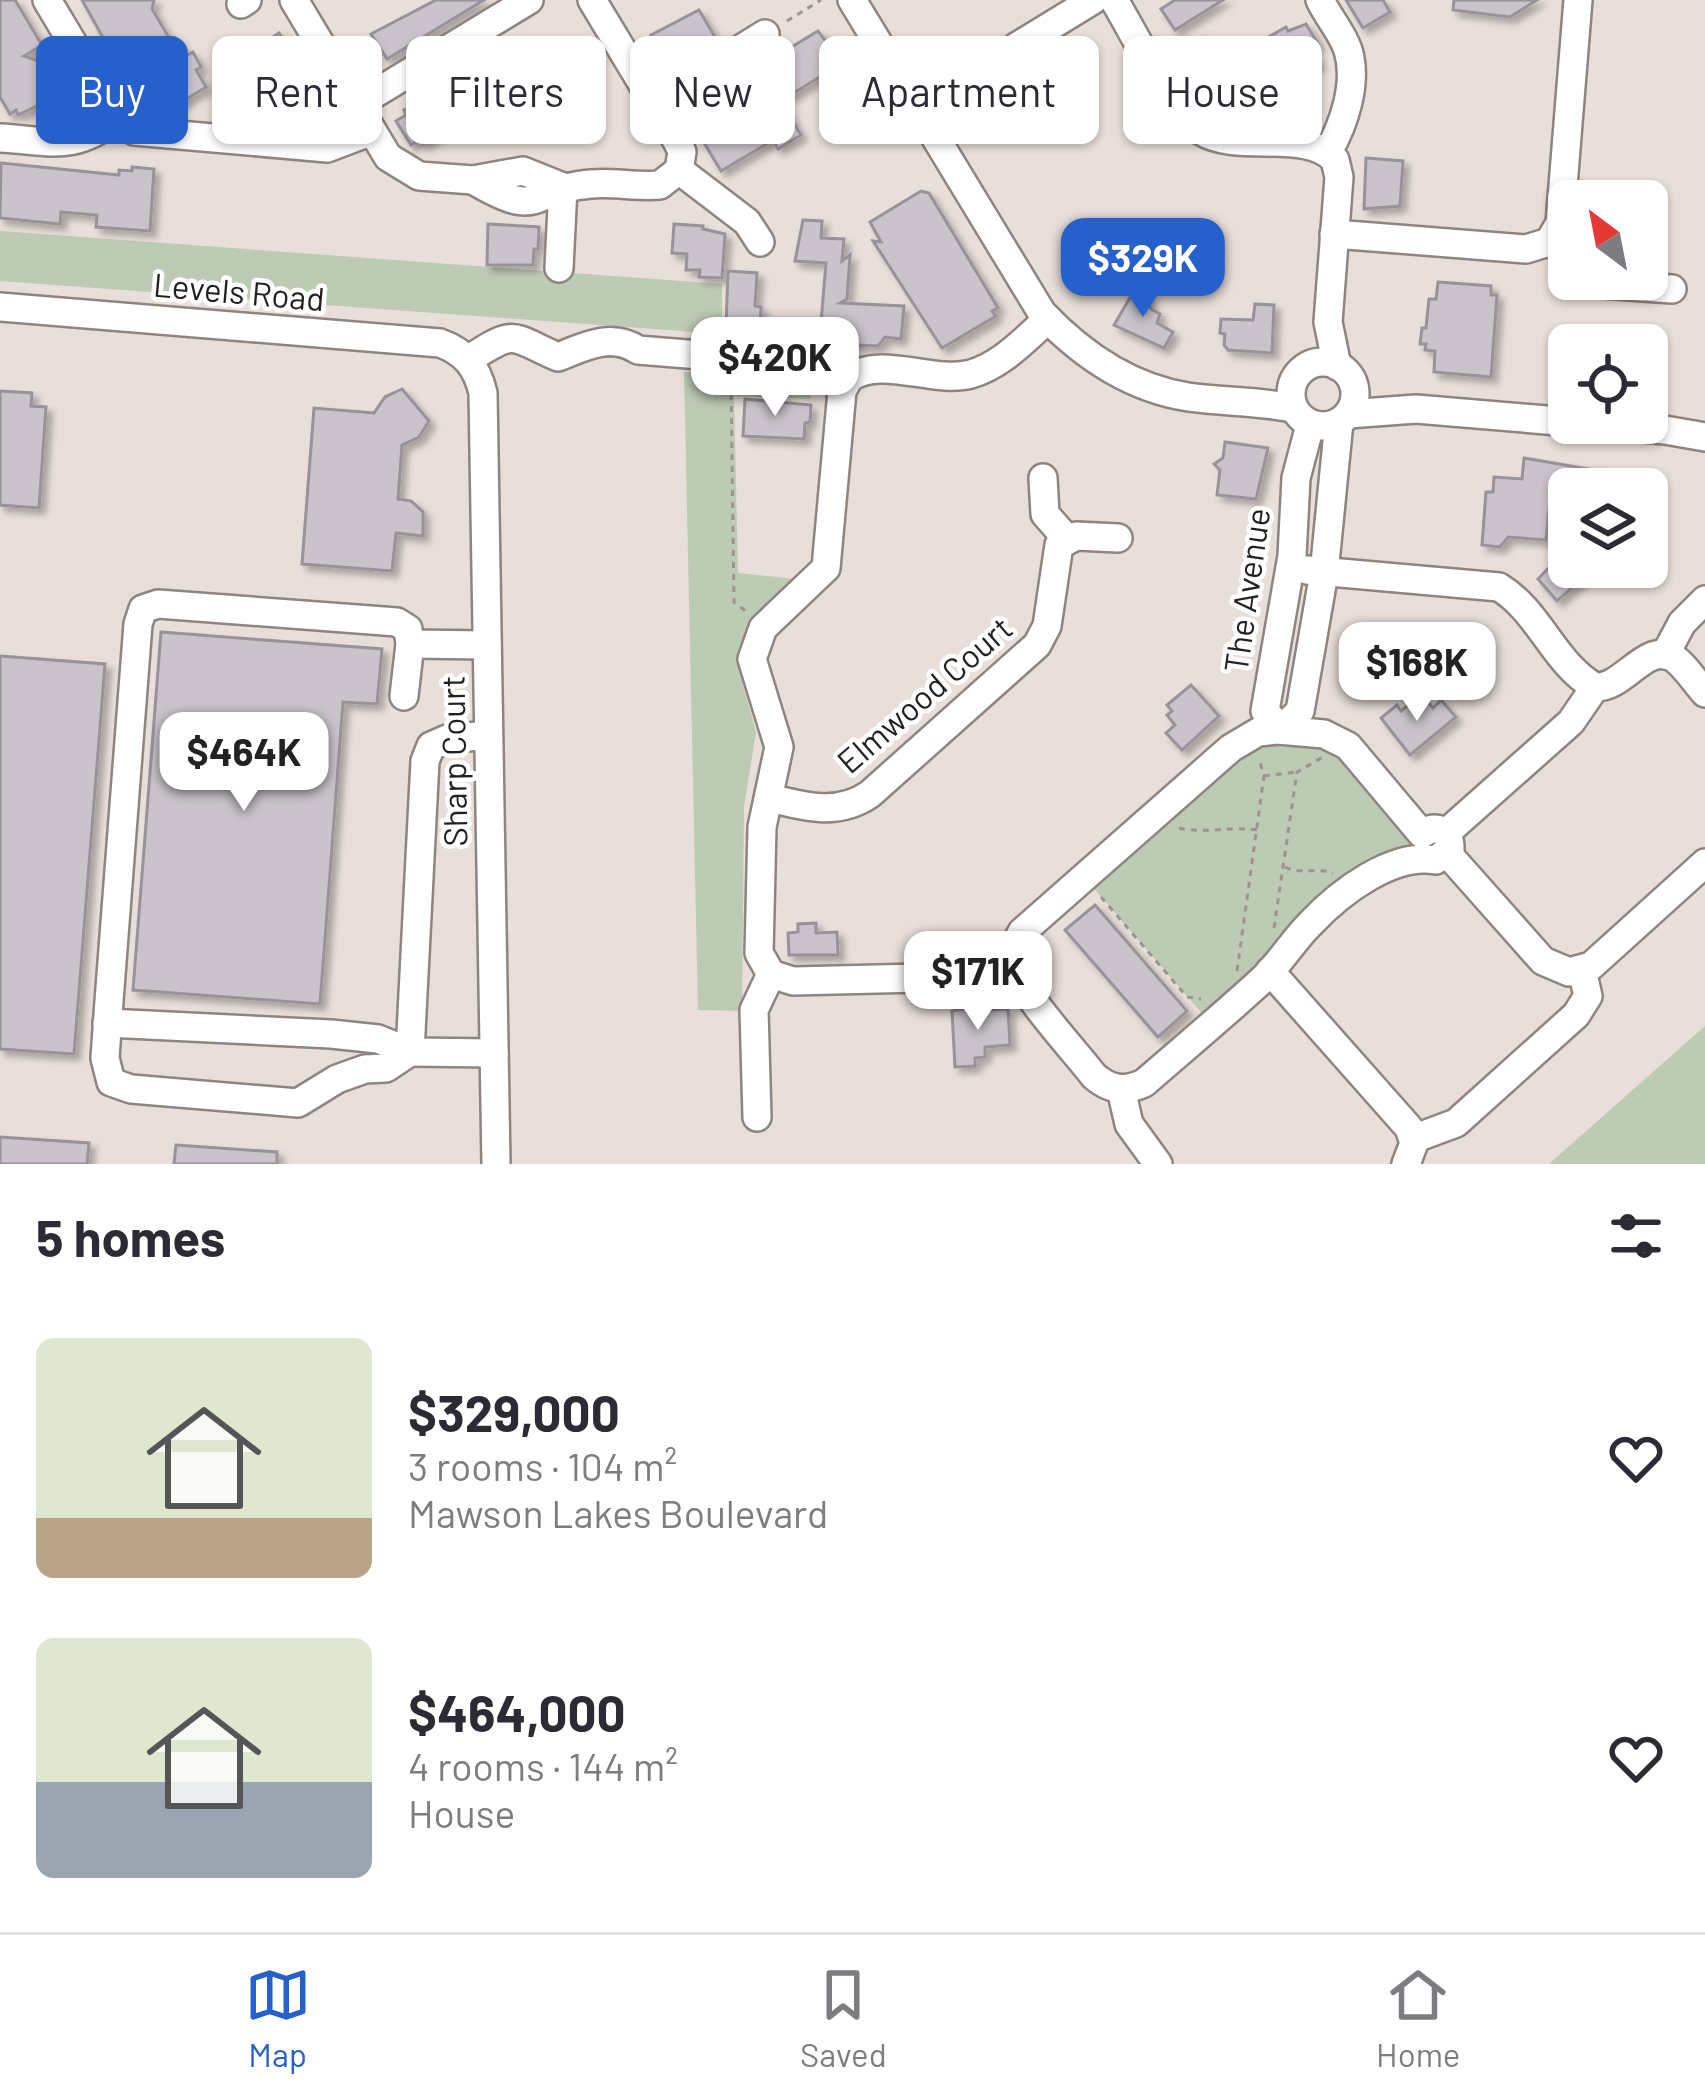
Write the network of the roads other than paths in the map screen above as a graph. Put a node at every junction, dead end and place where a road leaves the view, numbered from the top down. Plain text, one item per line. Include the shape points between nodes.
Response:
1 (47, 0) edge
2 (294, 0) edge
3 (529, 0) edge
4 (592, 0) edge
5 (852, 0) edge
6 (1093, 0) edge
7 (1114, 0) edge
8 (1320, 0) edge
9 (1578, 0) edge
10 (765, 34) road end
11 (69, 36) edge
12 (315, 36) edge
13 (762, 36) edge
14 (1034, 36) edge
15 (630, 63) edge
16 (382, 89) edge
17 (0, 138) edge
18 (36, 140) edge
19 (275, 144) edge
20 (338, 144) edge
21 (380, 144) edge
22 (677, 144) edge
23 (1328, 152) junction
24 (679, 170) junction
25 (562, 188) junction
26 (1334, 234) junction
27 (760, 242) dead end
28 (1545, 244) junction
29 (1548, 248) edge
30 (559, 268) dead end
31 (1668, 289) edge
32 (1672, 289) dead end
33 (0, 307) edge
34 (1048, 319) junction
35 (468, 360) junction
36 (1324, 372) junction
37 (844, 384) junction
38 (1230, 399) junction
39 (1416, 409) junction
40 (1323, 417) junction
41 (1548, 423) edge
42 (1668, 431) edge
43 (1705, 437) edge
44 (1656, 444) edge
45 (1705, 455) edge
46 (1043, 478) dead end
47 (1066, 538) junction
48 (1118, 538) dead end
49 (1292, 556) junction
50 (1324, 573) junction
51 (1705, 600) edge
52 (410, 644) junction
53 (487, 644) junction
54 (1665, 655) junction
55 (1595, 687) junction
56 (1705, 692) edge
57 (404, 696) dead end
58 (1281, 730) junction
59 (488, 735) junction
60 (770, 798) junction
61 (1435, 844) junction
62 (1704, 866) edge
63 (1270, 957) junction
64 (1014, 964) junction
65 (1582, 970) junction
66 (771, 974) junction
67 (107, 1023) junction
68 (410, 1052) junction
69 (494, 1053) junction
70 (1121, 1089) junction
71 (757, 1117) dead end
72 (1410, 1152) edge
73 (496, 1164) edge
74 (1158, 1164) edge

1 - 11 street
2 - 12 street
3 - 16 street
4 - 15 street
5 - 34 street
6 - 14 street
7 - 23 street via 1195,127 1220,139
8 - 23 street via 1350,63 1345,115
9 - 28 street via 1560,223
10 - 13 street
17 - 18 street
19 - 20 street
21 - 25 street via 409,172 473,180 523,171
22 - 24 street
23 - 26 street via 1339,177
24 - 25 street via 660,185
24 - 27 street via 747,222
25 - 30 street
26 - 28 street
26 - 36 street
28 - 29 street
31 - 32 street
33 - 35 street, Levels Road via 440,343
34 - 37 street via 976,373 871,370
34 - 38 street via 1073,346 1135,382
35 - 37 street via 499,340 521,337 558,357 586,343 628,343 798,363
35 - 53 street, Sharp Court via 483,393
36 - 38 street
36 - 39 street
36 - 40 street via 1354,400
36 - 40 street via 1290,394
37 - 60 street via 827,562 753,647 779,747
38 - 40 street
39 - 40 street
39 - 41 street
40 - 49 street, The Avenue via 1296,478
40 - 50 street
42 - 43 street
44 - 45 street
46 - 47 street via 1045,514
47 - 48 street
47 - 60 street, Elmwood Court via 1037,645 886,780 842,808
49 - 50 street
49 - 58 street, The Avenue via 1265,711
50 - 55 street via 1499,586
50 - 58 street via 1300,711
51 - 54 street
52 - 53 street
52 - 57 street
52 - 67 street via 398,622 143,609
53 - 59 street, Sharp Court
54 - 55 street
54 - 56 street
55 - 61 street via 1571,722
58 - 61 street via 1336,739 1356,752
58 - 64 street via 1245,738 1160,811 1022,932
59 - 68 street via 447,739 431,746 424,761
59 - 69 street, Sharp Court
60 - 66 street via 758,900 759,952
61 - 63 street via 1341,897
61 - 65 street via 1543,961
62 - 65 street
63 - 70 street via 1201,1033 1144,1083
63 - 72 street via 1406,1124
64 - 66 street via 962,977 793,981
64 - 70 street via 1094,1076
65 - 72 street via 1588,996 1576,1016 1456,1123
66 - 71 street via 754,1010
67 - 68 street via 331,1034
67 - 68 street via 106,1072 131,1089 298,1103
68 - 69 street
69 - 73 street, Sharp Court
70 - 74 street via 1129,1124

